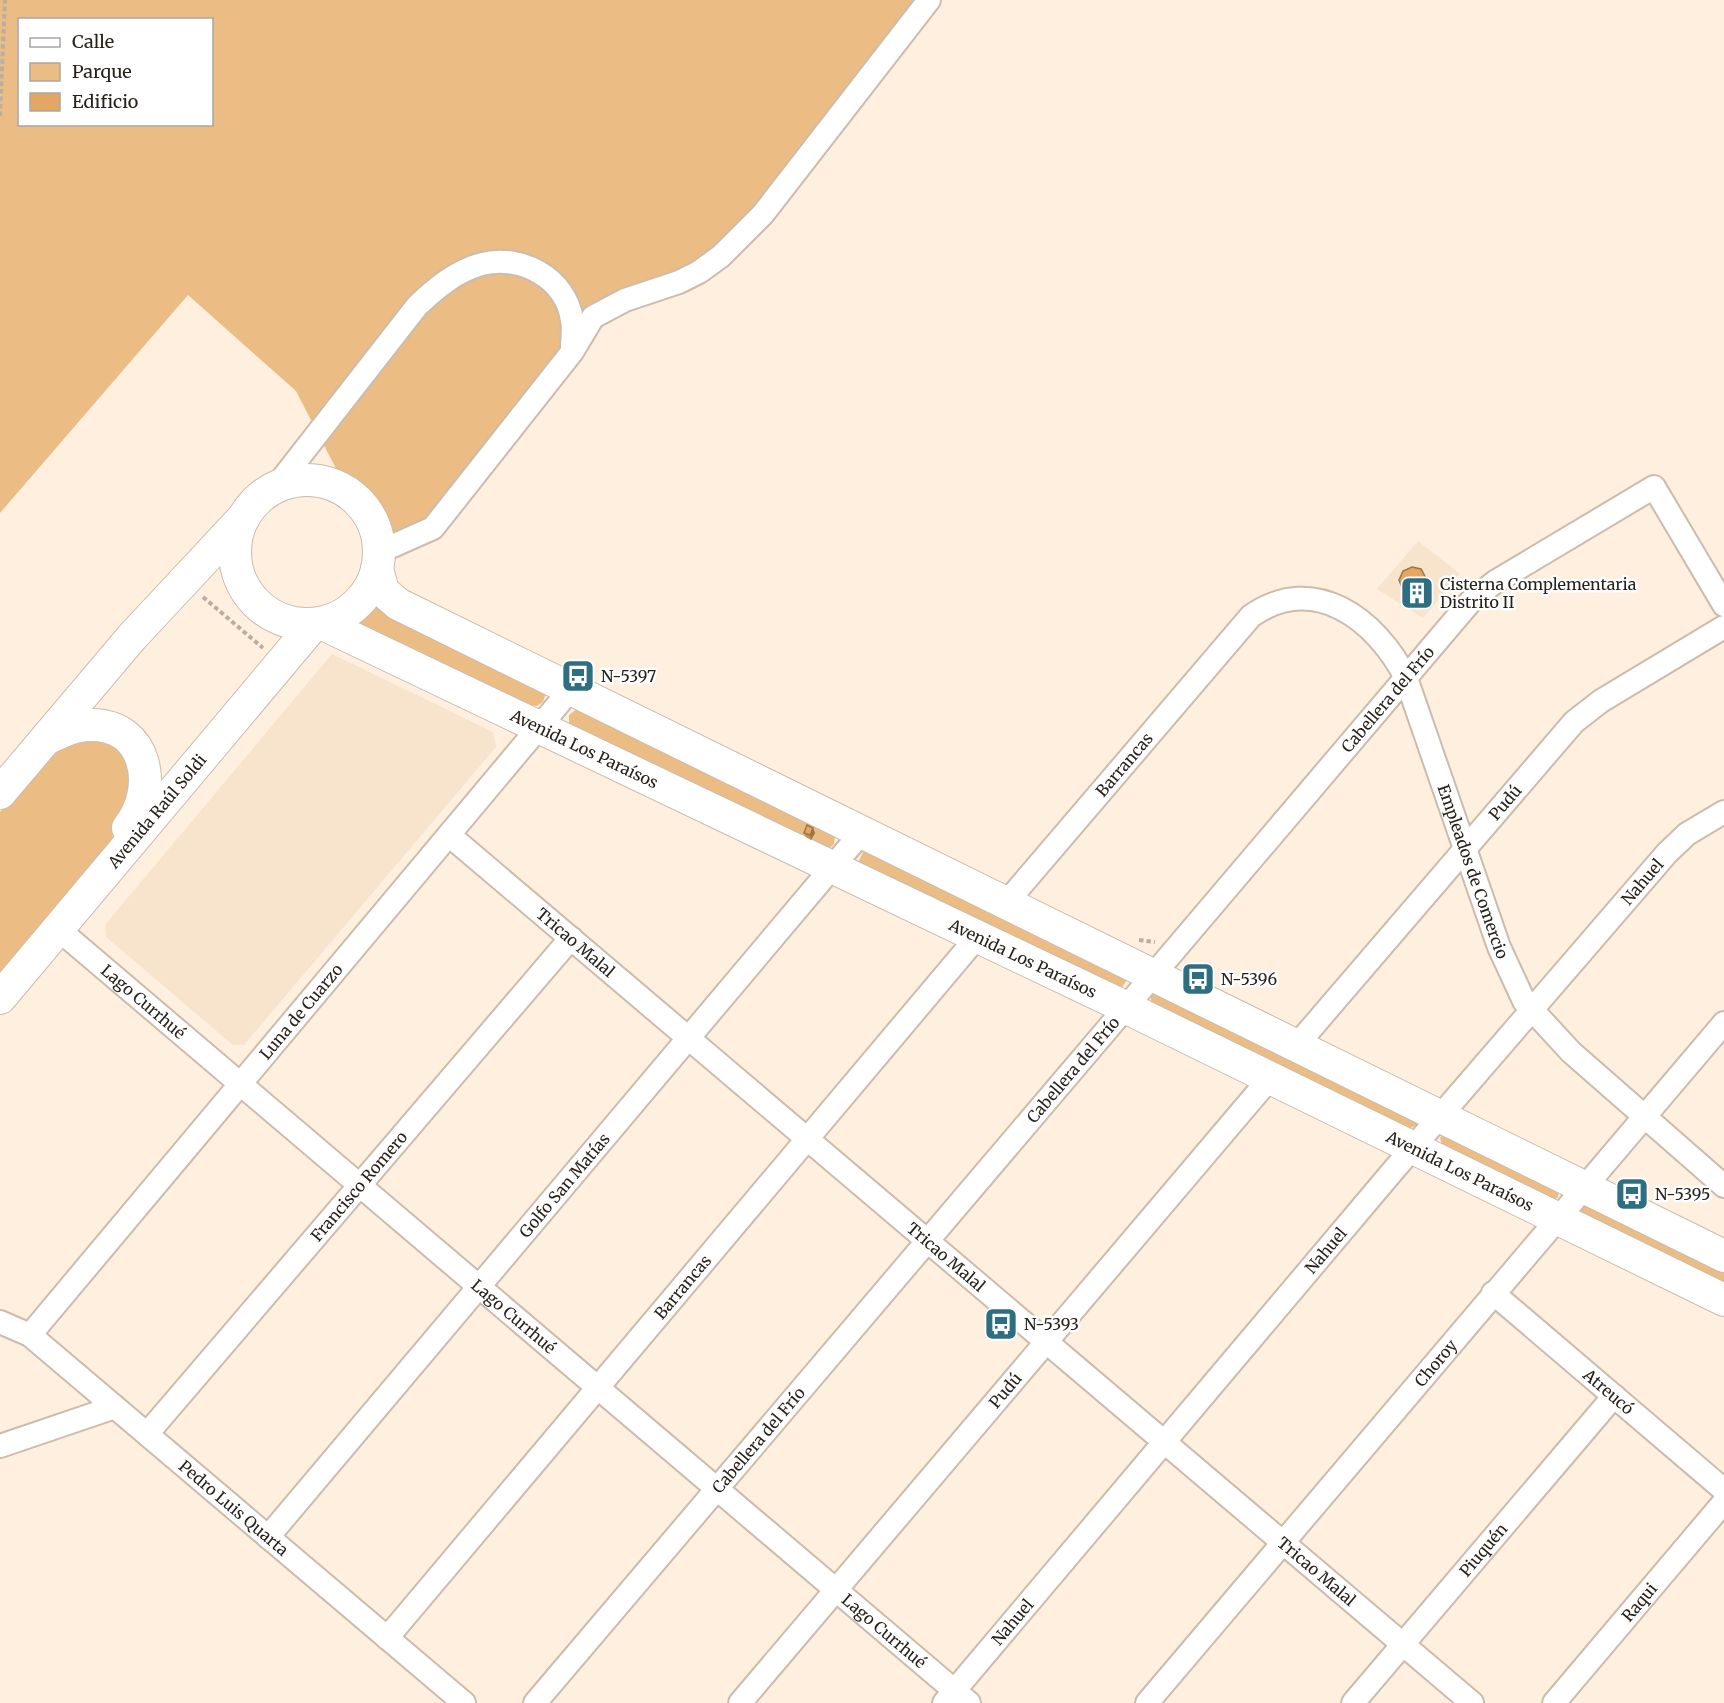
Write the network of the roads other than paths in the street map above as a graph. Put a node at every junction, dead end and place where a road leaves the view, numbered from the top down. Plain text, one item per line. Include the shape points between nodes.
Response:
1 (929, 0) edge
2 (572, 352) junction
3 (274, 488) junction
4 (249, 512) junction
5 (378, 560) junction
6 (1724, 605) edge
7 (317, 623) junction
8 (1241, 627) joint
9 (1724, 627) edge
10 (1406, 678) junction
11 (571, 689) junction
12 (540, 726) junction
13 (46, 739) junction
14 (0, 793) edge
15 (1724, 812) edge
16 (862, 832) junction
17 (449, 835) junction
18 (1465, 849) junction
19 (832, 866) junction
20 (97, 883) junction
21 (1006, 903) junction
22 (58, 929) junction
23 (978, 936) junction
24 (571, 938) junction
25 (1152, 975) junction
26 (0, 998) edge
27 (1125, 1007) junction
28 (1532, 1011) junction
29 (1724, 1023) edge
30 (688, 1038) junction
31 (1296, 1046) junction
32 (1270, 1078) junction
33 (240, 1084) junction
34 (1440, 1116) junction
35 (1644, 1116) junction
36 (808, 1140) junction
37 (1413, 1148) junction
38 (359, 1185) junction
39 (1724, 1186) edge
40 (1584, 1187) junction
41 (1557, 1218) junction
42 (927, 1241) junction
43 (1724, 1256) edge
44 (479, 1287) junction
45 (1493, 1293) junction
46 (1724, 1300) edge
47 (0, 1322) edge
48 (30, 1335) junction
49 (1046, 1342) junction
50 (598, 1388) junction
51 (1614, 1396) junction
52 (115, 1407) junction
53 (147, 1434) junction
54 (1165, 1443) junction
55 (0, 1446) edge
56 (717, 1489) junction
57 (1724, 1490) edge
58 (1724, 1502) edge
59 (268, 1537) junction
60 (1283, 1542) junction
61 (836, 1590) junction
62 (387, 1638) junction
63 (1403, 1644) junction
64 (956, 1699) edge
65 (464, 1703) edge
66 (535, 1703) edge
67 (740, 1703) edge
68 (1147, 1703) edge
69 (1353, 1703) edge
70 (1472, 1703) edge
71 (1554, 1703) edge

1 - 2 street via 743,236 699,272 625,300 593,317
2 - 3 street via 572,319 566,302 542,273 502,261 460,273 439,285 417,306
2 - 5 street via 433,528
3 - 4 main road, Avenida Los Paraísos
3 - 5 main road, Avenida Los Paraísos via 309,480 343,489 368,513 377,533
4 - 7 main road, Avenida Los Paraísos via 236,543 244,585 256,603 274,616 294,623
4 - 13 main road via 132,637
5 - 7 main road via 366,593 355,606 339,617
5 - 11 main road, Avenida Los Paraísos via 383,591 394,601
6 - 10 street, Cabellera del Frío via 1654,487 1487,588 1464,609
7 - 12 main road, Avenida Los Paraísos
7 - 20 main road, Avenida Raúl Soldi
8 - 10 street, Empleados de Comercio via 1277,601 1322,602 1364,622 1393,655
8 - 21 street, Barrancas
9 - 18 street, Pudú via 1582,714
10 - 18 street, Empleados de Comercio
10 - 25 street, Cabellera del Frío
11 - 12 street, Luna de Cuarzo
11 - 16 main road, Avenida Los Paraísos
12 - 17 street, Luna de Cuarzo
12 - 19 main road, Avenida Los Paraísos
13 - 14 main road
13 - 20 main road via 78,725 106,727 127,738 144,763 147,784 141,807 112,849
15 - 28 street, Nahuel via 1673,846
16 - 19 street, Golfo San Matías
16 - 21 main road, Avenida Los Paraísos
17 - 24 street, Tricao Malal
17 - 33 street, Luna de Cuarzo
18 - 28 street, Empleados de Comercio via 1507,968
18 - 31 street, Pudú
19 - 23 main road, Avenida Los Paraísos
19 - 30 street, Golfo San Matías
20 - 22 main road, Avenida Raúl Soldi
21 - 25 main road, Avenida Los Paraísos
22 - 26 main road, Avenida Raúl Soldi
22 - 33 street, Lago Currhué
23 - 27 main road, Avenida Los Paraísos
23 - 36 street, Barrancas
24 - 30 street, Tricao Malal
24 - 38 street, Francisco Romero
25 - 27 street, Cabellera del Frío
25 - 31 main road, Avenida Los Paraísos
27 - 32 main road, Avenida Los Paraísos
27 - 42 street, Cabellera del Frío
28 - 34 street, Nahuel
28 - 35 street, Empleados de Comercio via 1566,1047
29 - 35 street, Choroy
30 - 36 street, Tricao Malal
30 - 44 street, Golfo San Matías
31 - 34 main road, Avenida Los Paraísos
32 - 37 main road, Avenida Los Paraísos
32 - 49 street, Pudú
33 - 38 street, Lago Currhué
33 - 48 street, Luna de Cuarzo
34 - 37 street, Nahuel
34 - 40 main road, Avenida Los Paraísos
35 - 39 street, Empleados de Comercio
35 - 40 street, Choroy
36 - 42 street, Tricao Malal
36 - 50 street, Barrancas
37 - 41 main road, Avenida Los Paraísos
37 - 54 street, Nahuel
38 - 44 street, Lago Currhué
38 - 53 street, Francisco Romero
40 - 41 street, Choroy
40 - 43 main road, Avenida Los Paraísos
41 - 45 street, Choroy
41 - 46 main road, Avenida Los Paraísos
42 - 49 street, Tricao Malal
42 - 56 street, Cabellera del Frío
44 - 50 street, Lago Currhué
44 - 59 street, Golfo San Matías
45 - 51 street, Atreucó
45 - 60 street, Choroy
47 - 48 street, Pedro Luis Quarta
48 - 52 street, Pedro Luis Quarta
49 - 54 street, Tricao Malal
49 - 61 street, Pudú
50 - 56 street, Lago Currhué
50 - 62 street, Barrancas
51 - 57 street, Atreucó
51 - 63 street, Piuquén
52 - 53 street, Pedro Luis Quarta
52 - 55 street
53 - 59 street, Pedro Luis Quarta
54 - 60 street, Tricao Malal
54 - 64 street, Nahuel
56 - 61 street, Lago Currhué
56 - 66 street, Cabellera del Frío
58 - 71 street, Raqui
59 - 62 street, Pedro Luis Quarta
60 - 63 street, Tricao Malal
60 - 68 street, Choroy
61 - 64 street, Lago Currhué
61 - 67 street, Pudú
62 - 65 street, Pedro Luis Quarta
63 - 69 street, Piuquén
63 - 70 street, Tricao Malal

